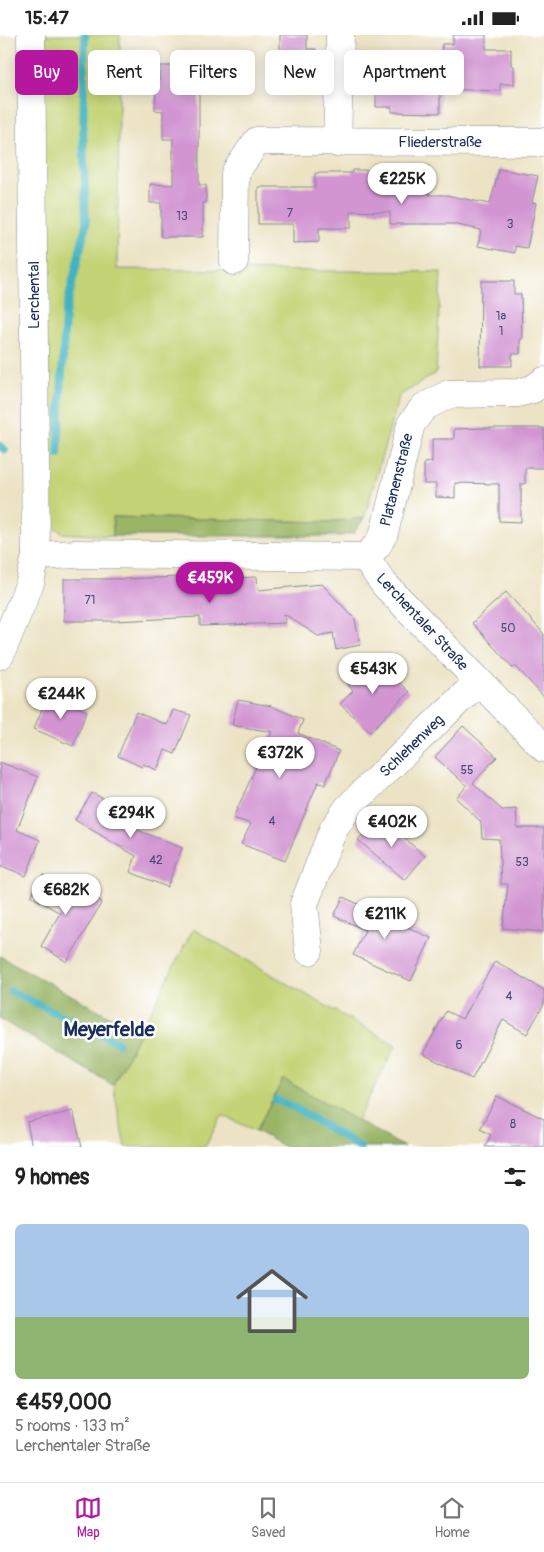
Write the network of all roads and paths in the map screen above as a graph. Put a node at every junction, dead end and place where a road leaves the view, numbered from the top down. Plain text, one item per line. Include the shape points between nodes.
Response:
1 (31, 35) edge
2 (340, 36) dead end
3 (544, 142) edge
4 (337, 143) junction
5 (234, 261) dead end
6 (544, 381) edge
7 (36, 556) junction
8 (365, 557) junction
9 (0, 655) edge
10 (478, 682) junction
11 (544, 748) edge
12 (309, 951) dead end

1 - 7 street, Lerchental
2 - 4 street
3 - 4 street, Fliederstraße
4 - 5 street, Fliederstraße via 257,141 235,173
6 - 8 street, Platanenstraße via 533,389 518,393 449,394 424,407 410,424 384,533 377,546
7 - 8 street
7 - 9 street, Lerchental via 30,583
8 - 10 street, Lerchentaler Straße via 384,584
10 - 11 street, Lerchentaler Straße
10 - 12 street, Schlehenweg via 348,807 333,830 304,905

